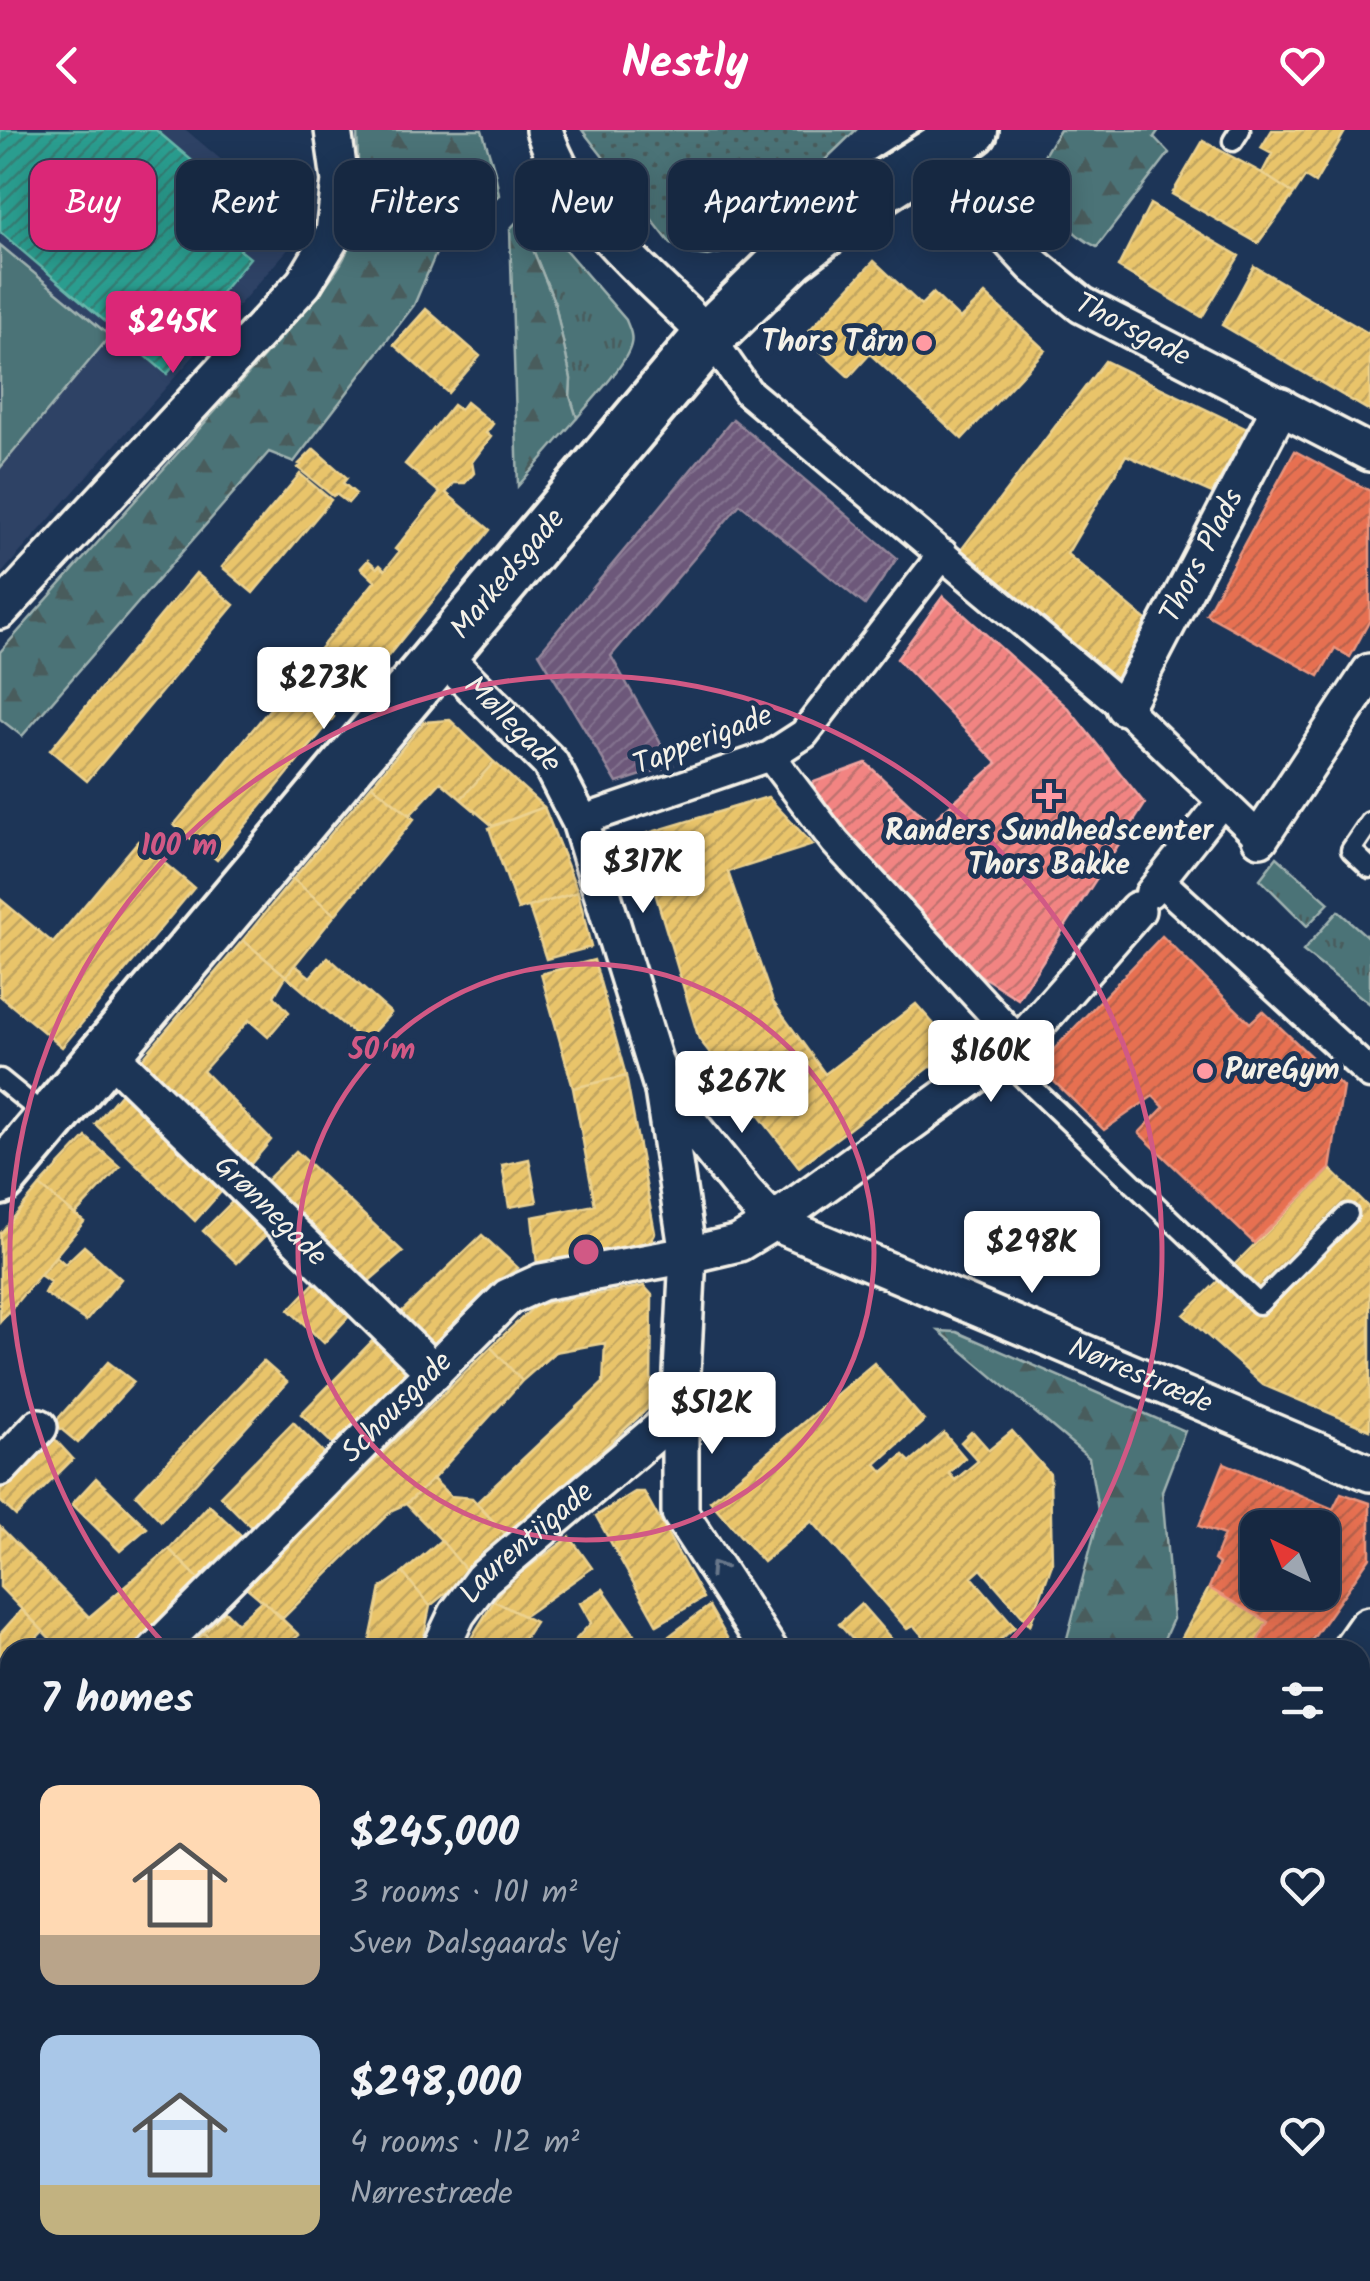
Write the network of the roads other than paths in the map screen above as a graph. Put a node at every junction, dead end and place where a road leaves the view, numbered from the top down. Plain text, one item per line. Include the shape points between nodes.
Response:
1 (332, 130) edge
2 (549, 133) edge
3 (959, 137) edge
4 (708, 336) junction
5 (1281, 406) junction
6 (1370, 453) edge
7 (943, 554) junction
8 (0, 611) edge
9 (441, 654) junction
10 (1370, 672) edge
11 (1124, 706) junction
12 (770, 756) junction
13 (1222, 802) junction
14 (580, 822) junction
15 (1370, 822) edge
16 (1260, 838) joint
17 (1370, 868) edge
18 (1160, 880) junction
19 (1137, 910) joint
20 (1011, 1050) junction
21 (107, 1052) junction
22 (1370, 1074) edge
23 (0, 1079) edge
24 (663, 1090) junction
25 (48, 1119) junction
26 (0, 1178) edge
27 (1348, 1214) dead end
28 (773, 1222) junction
29 (688, 1255) junction
30 (434, 1372) junction
31 (680, 1412) junction
32 (39, 1427) dead end
33 (0, 1468) edge
34 (1370, 1473) edge
35 (166, 1640) edge
36 (445, 1640) edge
37 (763, 1640) edge

1 - 8 street via 340,181 334,233 304,283
2 - 4 street via 563,173 600,229
3 - 4 main road, Markedsgade via 791,256
3 - 5 street, Thorsgade via 998,227 1034,266 1082,304
4 - 7 street via 748,392
4 - 9 main road, Markedsgade
5 - 6 street, Thorsgade
5 - 11 street, Thors Plads
7 - 11 street
7 - 12 street, Tapperigade via 804,734
9 - 14 street, Møllegade via 550,763
9 - 21 main road, Markedsgade
10 - 16 street
11 - 13 street
12 - 14 street, Tapperigade
12 - 20 street
13 - 16 street
13 - 18 street
14 - 24 street, Møllegade
15 - 17 lane via 1351,850
18 - 19 street
18 - 22 street
19 - 20 street
20 - 27 lane via 1259,1304
20 - 28 street
21 - 25 main road, Markedsgade
21 - 30 street, Grønnegade
23 - 25 lane
24 - 28 street, Møllegade
24 - 29 street, Møllegade
25 - 26 main road, Markedsgade
28 - 29 street via 739,1243
28 - 34 street, Nørrestræde
29 - 30 street, Schousgade via 540,1282 508,1297
29 - 31 street, Møllegade
30 - 35 street, Schousgade
31 - 36 street, Laurentiigade via 483,1580
37 -> 31 street, Møllegade via 680,1513
32 - 33 street

